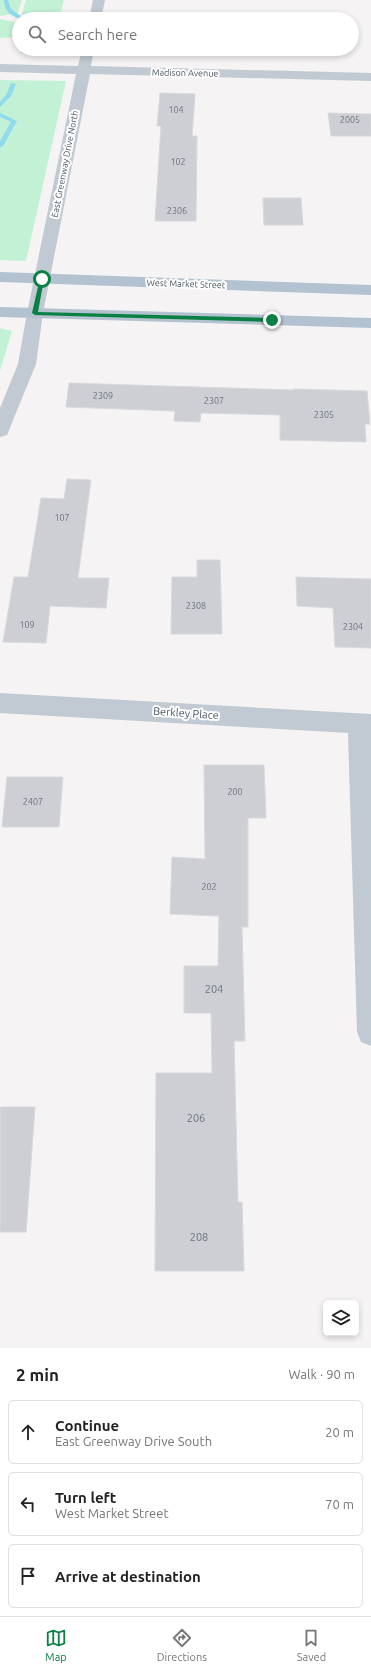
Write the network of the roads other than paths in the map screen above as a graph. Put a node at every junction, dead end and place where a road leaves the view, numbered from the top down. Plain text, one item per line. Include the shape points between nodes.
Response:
1 (99, 0) edge
2 (96, 12) edge
3 (86, 56) edge
4 (0, 68) edge
5 (83, 70) junction
6 (371, 77) edge
7 (0, 278) edge
8 (42, 279) junction
9 (371, 290) edge
10 (0, 312) edge
11 (35, 313) junction
12 (371, 323) edge
13 (0, 430) edge
14 (0, 703) edge
15 (365, 724) edge
16 (371, 1032) edge

1 - 2 street
3 - 5 street, East Greenway Drive North
4 - 5 street, Madison Avenue
5 - 6 street, Madison Avenue
5 - 8 street, East Greenway Drive North
7 - 8 main road, West Market Street
8 - 9 main road, West Market Street
8 - 11 street, East Greenway Drive North
10 - 11 main road
11 - 12 main road
11 - 13 street, East Greenway Drive North via 27,364
14 - 15 street, Berkley Place
15 - 16 street

